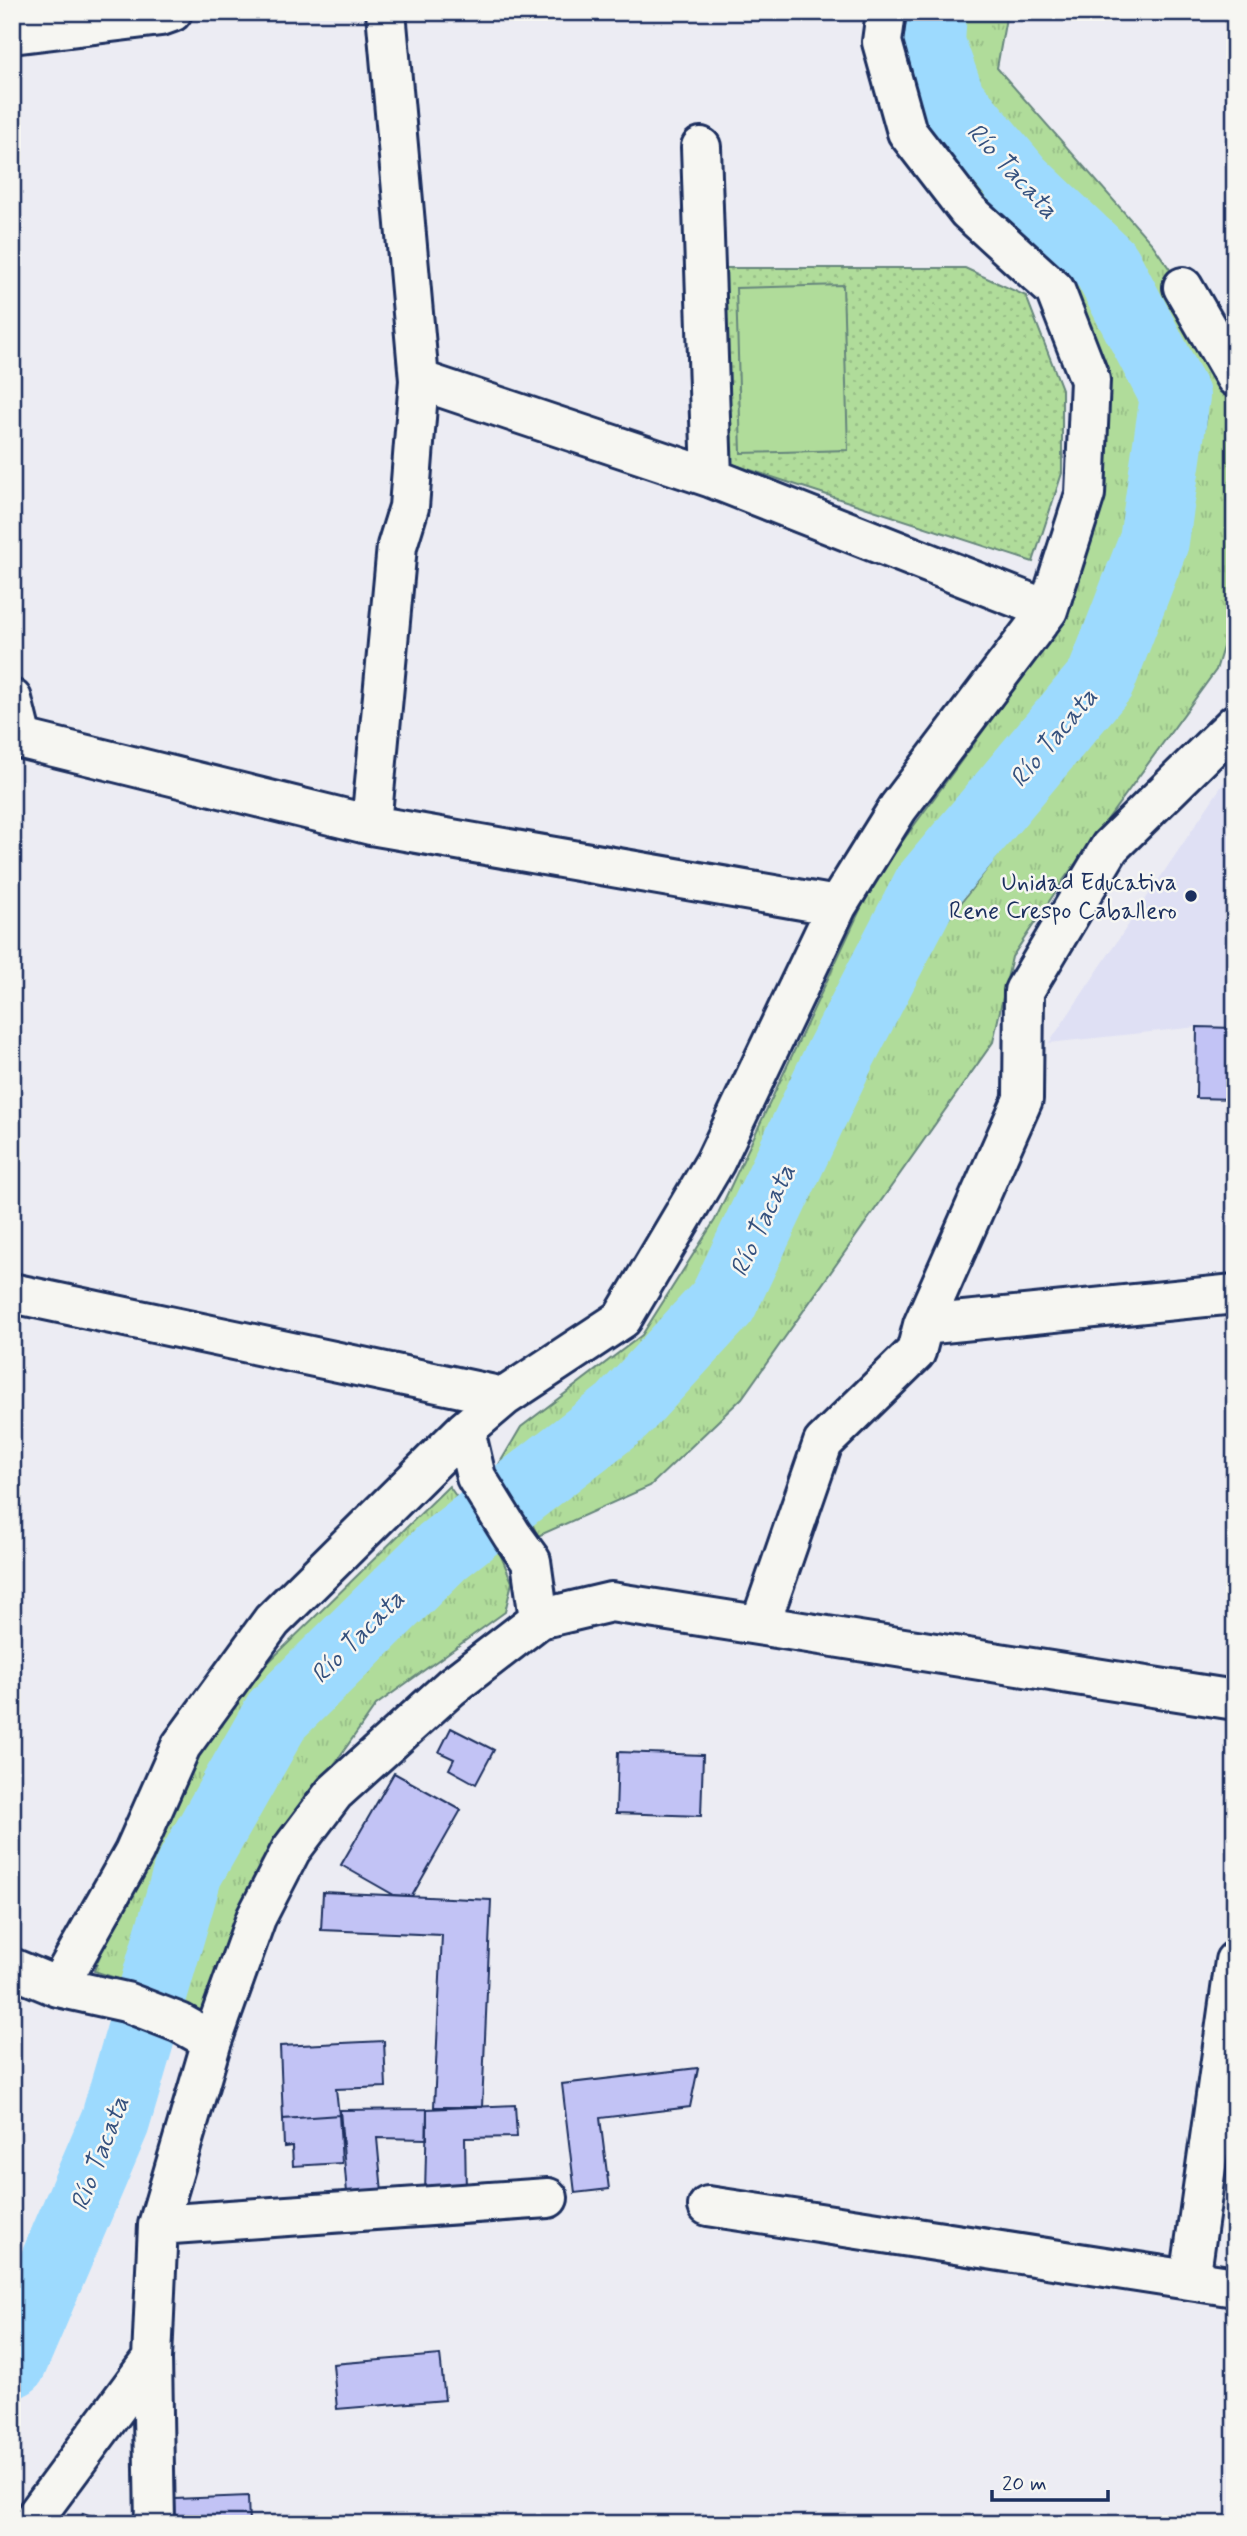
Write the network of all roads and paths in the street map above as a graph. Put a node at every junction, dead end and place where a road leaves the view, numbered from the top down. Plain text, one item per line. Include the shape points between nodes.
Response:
1 (172, 12) edge
2 (386, 12) edge
3 (886, 12) edge
4 (12, 34) edge
5 (701, 147) dead end
6 (1183, 287) dead end
7 (1235, 377) edge
8 (419, 380) junction
9 (712, 478) junction
10 (1048, 610) junction
11 (12, 699) edge
12 (1235, 724) edge
13 (371, 825) junction
14 (837, 906) junction
15 (12, 1293) edge
16 (1235, 1294) edge
17 (923, 1325) junction
18 (504, 1397) junction
19 (465, 1430) junction
20 (539, 1619) junction
21 (760, 1625) junction
22 (1235, 1700) edge
23 (1235, 1961) edge
24 (12, 1968) edge
25 (58, 1987) junction
26 (1231, 2001) edge
27 (196, 2032) junction
28 (548, 2198) dead end
29 (708, 2206) dead end
30 (158, 2225) junction
31 (1190, 2280) junction
32 (1235, 2287) edge
33 (152, 2358) junction
34 (30, 2524) edge
35 (155, 2524) edge

1 - 4 street
2 - 8 street
3 - 10 street via 882,42 907,132 968,211 1055,290 1090,380 1085,494
5 - 9 street
6 - 7 street
8 - 9 street
8 - 13 street via 410,507 397,546
9 - 10 street
10 - 14 street via 898,808
11 - 13 street via 22,739
12 - 17 street via 1110,847 1024,991 1023,1099
13 - 14 street
14 - 18 street via 715,1162 622,1319
15 - 18 street
16 - 17 street
17 - 21 street via 916,1352 822,1443
18 - 19 street
19 - 20 street via 476,1476 531,1561
19 - 25 street via 272,1621 181,1746 134,1852
20 - 21 street via 611,1602
20 - 27 street via 451,1687 334,1793 291,1850
21 - 22 street
23 - 26 street
24 - 25 street
25 - 27 street via 126,2002
26 - 31 street
27 - 30 street
28 - 30 street
29 - 31 street
30 - 33 street
31 - 32 street
33 - 34 street
33 - 35 street

